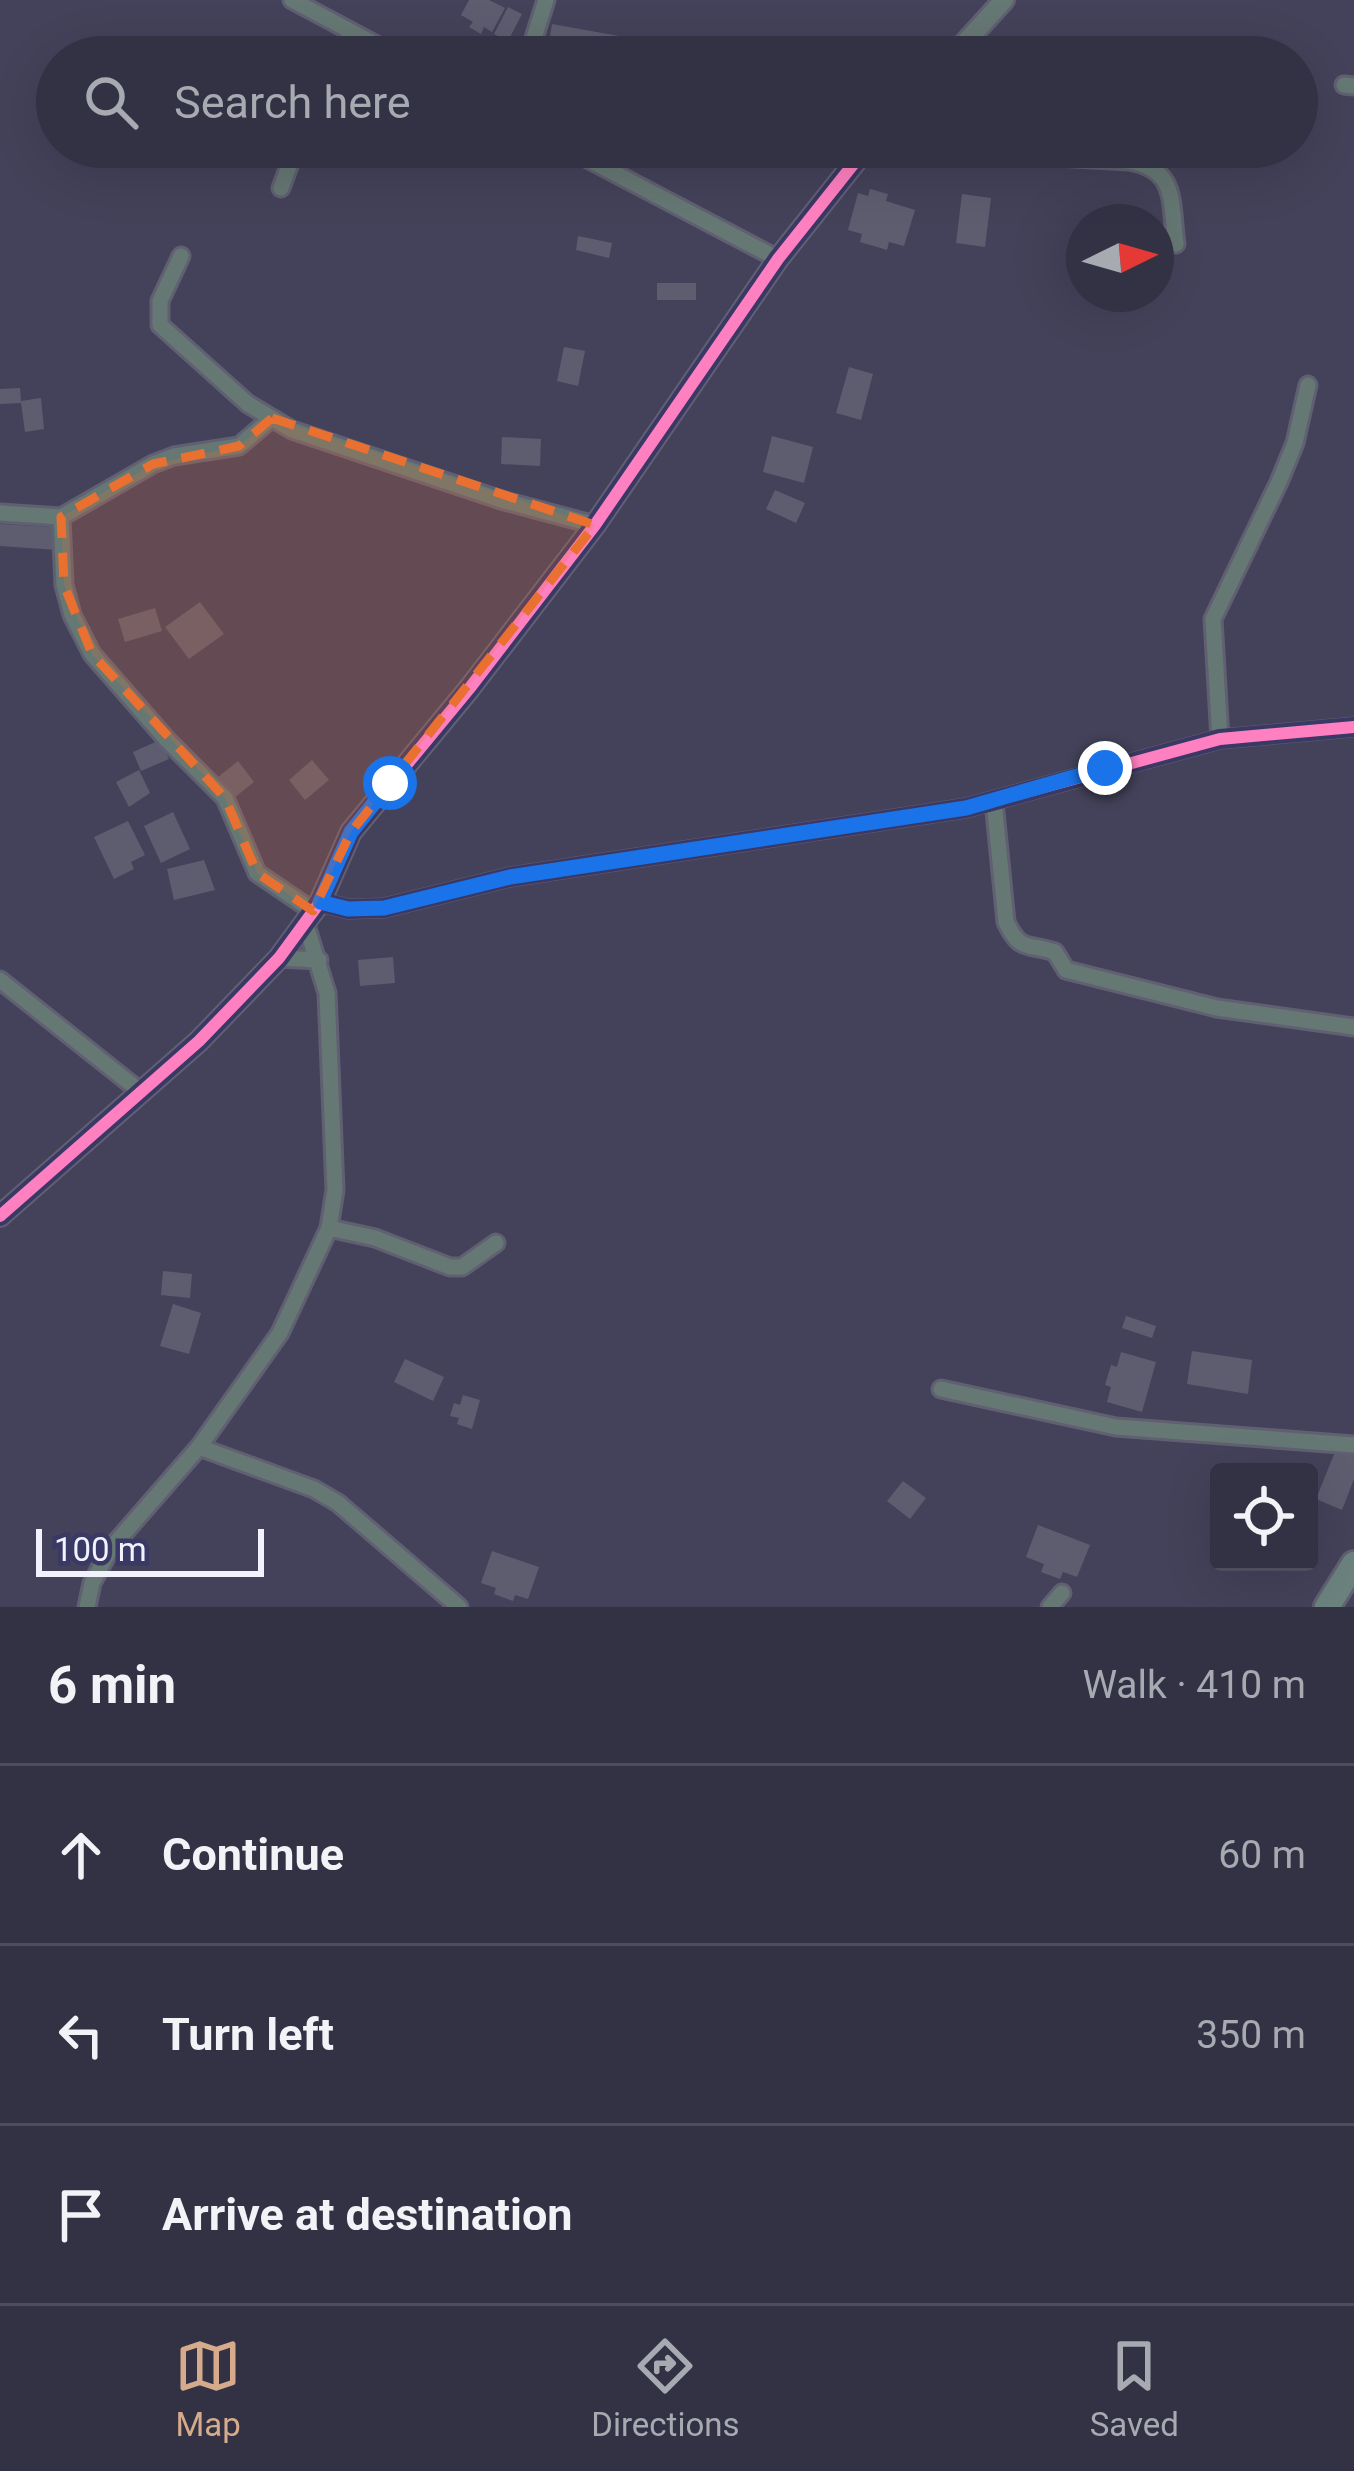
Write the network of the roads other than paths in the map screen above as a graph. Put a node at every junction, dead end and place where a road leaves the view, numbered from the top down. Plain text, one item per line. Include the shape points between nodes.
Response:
1 (292, 0) edge
2 (546, 0) edge
3 (1004, 0) edge
4 (352, 32) junction
5 (350, 36) edge
6 (360, 36) edge
7 (535, 36) edge
8 (971, 36) edge
9 (288, 168) edge
10 (606, 168) edge
11 (854, 168) edge
12 (1157, 168) edge
13 (281, 188) dead end
14 (1176, 244) dead end
15 (181, 256) dead end
16 (778, 259) junction
17 (1308, 385) dead end
18 (272, 418) junction
19 (0, 513) edge
20 (62, 517) junction
21 (595, 525) junction
22 (1354, 727) edge
23 (1220, 739) junction
24 (994, 802) junction
25 (313, 912) junction
26 (278, 958) junction
27 (319, 960) junction
28 (0, 980) edge
29 (1354, 1027) edge
30 (141, 1092) junction
31 (0, 1216) edge
32 (329, 1228) junction
33 (496, 1243) dead end
34 (941, 1389) dead end
35 (1354, 1445) edge
36 (199, 1447) junction
37 (1354, 1564) edge
38 (1062, 1592) dead end
39 (87, 1607) edge
40 (459, 1607) edge
41 (1050, 1607) edge
42 (1327, 1607) edge

1 - 4 street
2 - 7 street
3 - 8 street
4 - 5 street
4 - 6 street
9 - 13 street
10 - 16 street
11 - 16 street
12 - 14 street via 1167,179
15 - 18 street via 160,301 160,325
16 - 21 street
17 - 23 street via 1280,482 1213,619
18 - 20 street via 239,446 153,464
18 - 21 street
19 - 20 street
20 - 25 street via 64,585 92,654 225,798 257,873
21 - 25 street via 351,832
22 - 23 street
23 - 24 street
24 - 25 street via 510,877 384,908
24 - 29 street via 1006,922 1026,947 1055,952 1066,970 1145,993
25 - 26 street
25 - 27 street
26 - 27 street
26 - 30 street
27 - 32 street via 335,1190
28 - 30 street
30 - 31 street
32 - 33 street via 450,1267 462,1268
32 - 36 street via 280,1333
34 - 35 street via 1117,1427
36 - 39 street via 110,1548
36 - 40 street via 338,1504
37 - 42 main road
38 - 41 street

